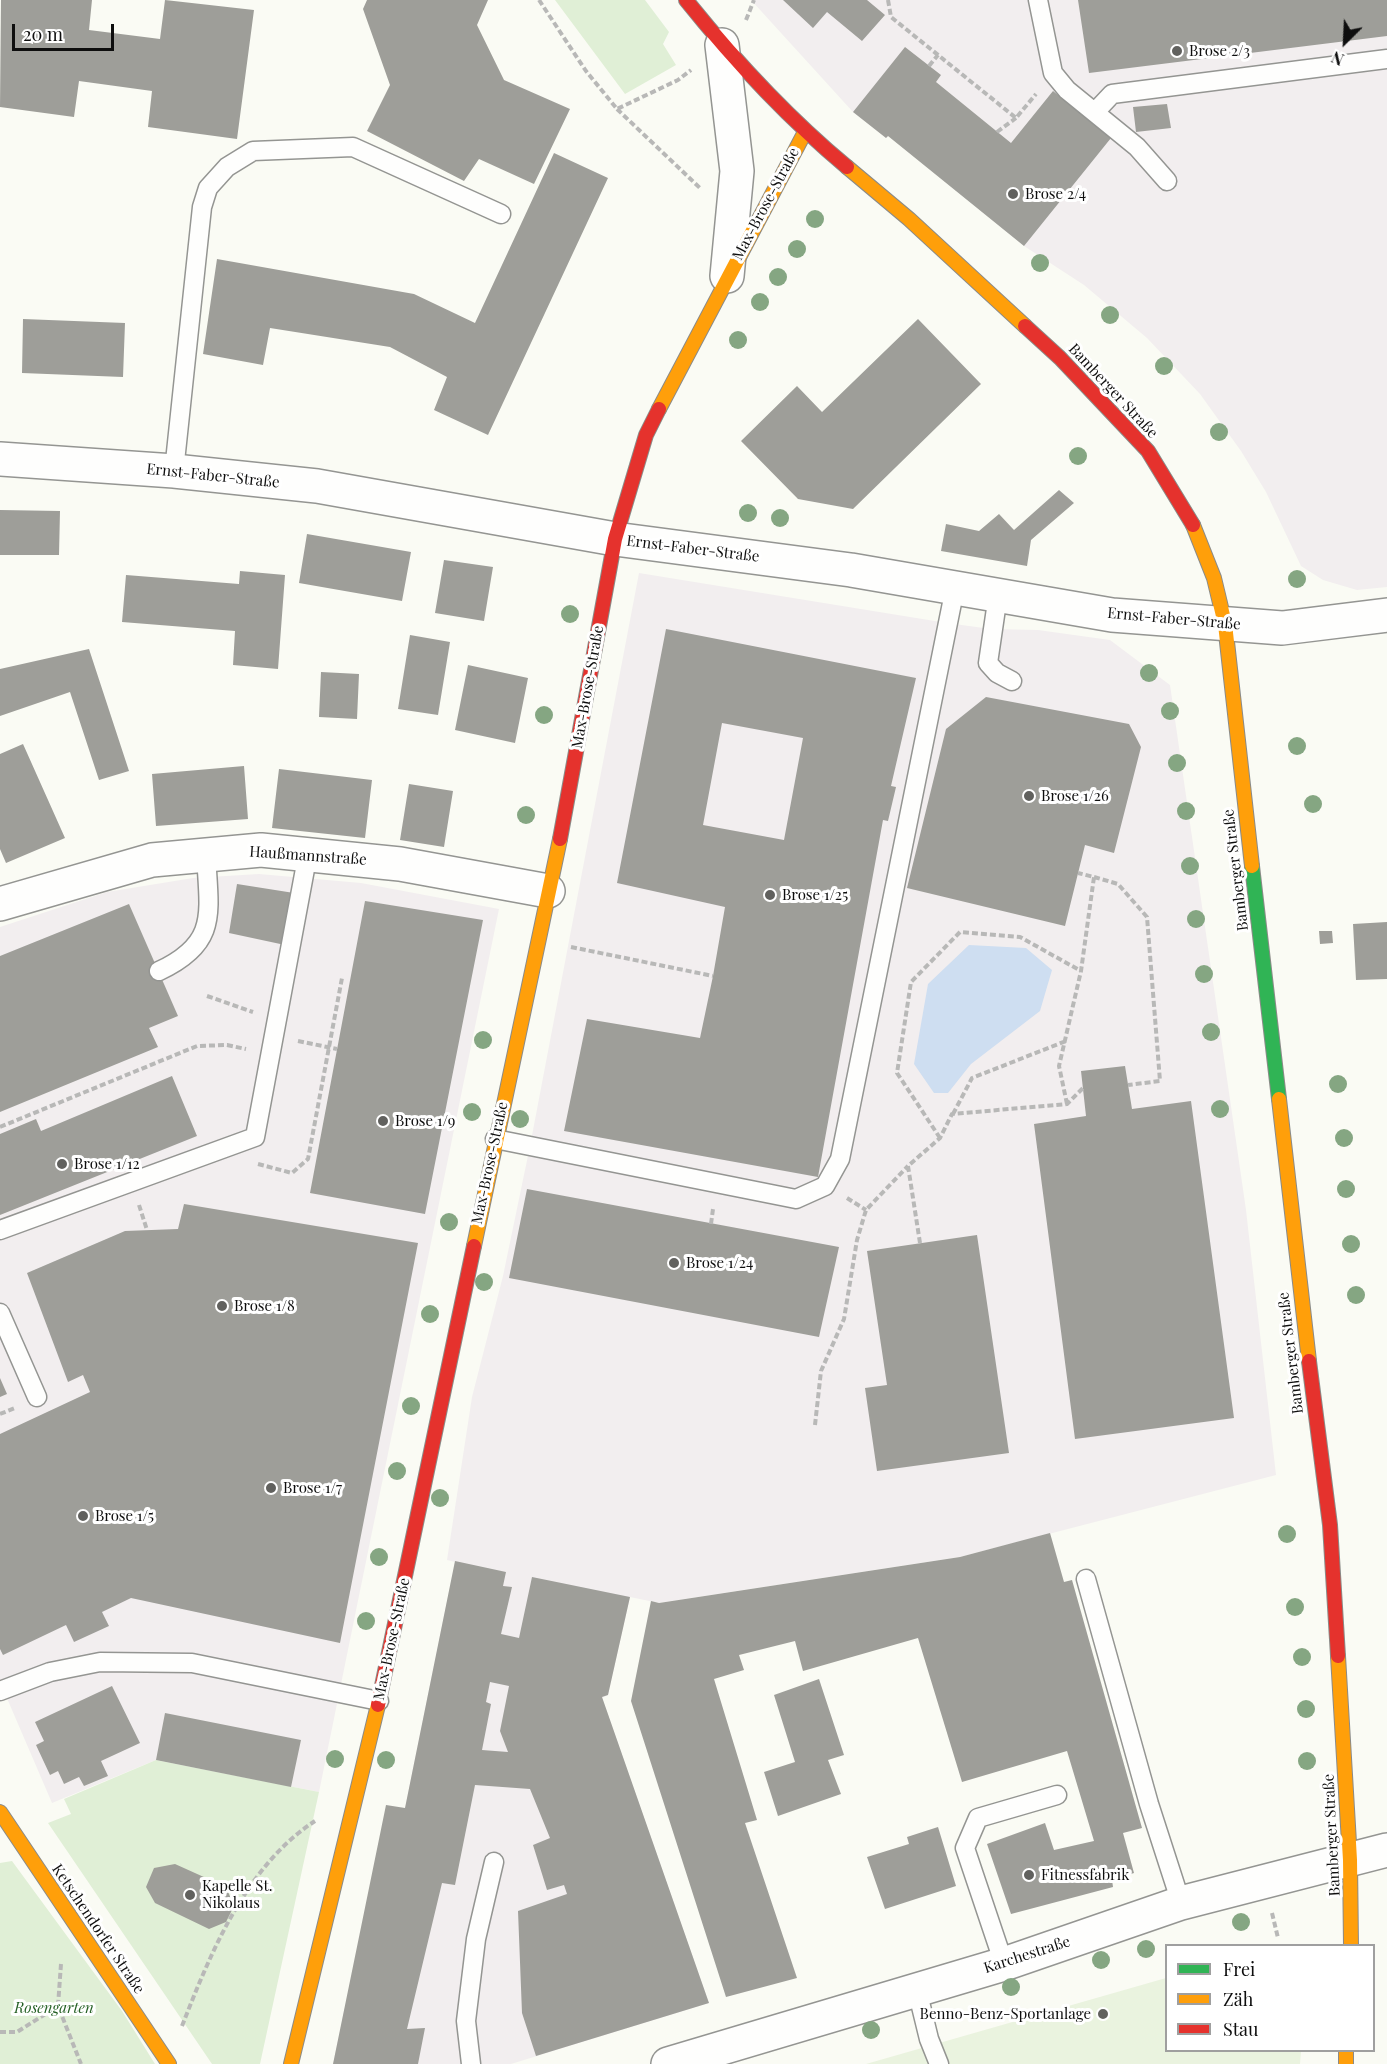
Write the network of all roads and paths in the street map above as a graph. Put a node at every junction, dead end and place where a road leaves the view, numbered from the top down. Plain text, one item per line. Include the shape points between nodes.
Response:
1 (539, 0) edge
2 (686, 0) edge
3 (888, 0) edge
4 (1038, 0) edge
5 (722, 45) junction
6 (938, 55) junction
7 (1387, 59) edge
8 (928, 66) dead end
9 (1053, 73) junction
10 (617, 108) junction
11 (1095, 112) junction
12 (1016, 118) junction
13 (805, 132) junction
14 (997, 132) dead end
15 (1167, 181) dead end
16 (501, 214) dead end
17 (732, 219) junction
18 (727, 276) junction
19 (0, 459) edge
20 (174, 471) junction
21 (615, 539) junction
22 (955, 588) junction
23 (998, 595) junction
24 (1387, 615) edge
25 (1225, 624) junction
26 (1012, 681) dead end
27 (308, 854) junction
28 (206, 855) junction
29 (1078, 873) dead end
30 (1094, 877) junction
31 (548, 891) junction
32 (0, 904) edge
33 (538, 940) junction
34 (159, 971) dead end
35 (1081, 971) junction
36 (713, 976) dead end
37 (342, 978) dead end
38 (207, 996) dead end
39 (277, 1017) junction
40 (292, 1040) dead end
41 (1066, 1041) junction
42 (328, 1047) junction
43 (243, 1048) dead end
44 (337, 1049) dead end
45 (1128, 1085) dead end
46 (1083, 1088) dead end
47 (1067, 1104) junction
48 (952, 1114) junction
49 (0, 1127) edge
50 (940, 1138) junction
51 (495, 1139) junction
52 (211, 1153) junction
53 (908, 1166) junction
54 (714, 1207) dead end
55 (711, 1224) dead end
56 (0, 1230) edge
57 (920, 1243) dead end
58 (0, 1313) edge
59 (37, 1397) dead end
60 (815, 1425) dead end
61 (1086, 1579) dead end
62 (0, 1691) edge
63 (379, 1701) junction
64 (358, 1795) junction
65 (1057, 1795) dead end
66 (2, 1819) edge
67 (1387, 1850) edge
68 (1350, 1860) junction
69 (494, 1862) dead end
70 (1181, 1903) junction
71 (1351, 1944) edge
72 (62, 1959) dead end
73 (1004, 1964) junction
74 (917, 1990) junction
75 (58, 2006) junction
76 (181, 2029) dead end
77 (0, 2032) edge
78 (81, 2064) edge
79 (169, 2064) edge
80 (291, 2064) edge
81 (471, 2064) edge
82 (668, 2064) edge
83 (939, 2064) edge

1 - 10 path via 586,71
2 - 5 street, Bamberger Straße
3 - 6 path via 891,17
4 - 9 lane
5 - 10 path via 678,80
5 - 13 street, Bamberger Straße
5 - 17 street, Max-Brose-Straße via 736,171
6 - 8 path
6 - 12 path
7 - 11 lane via 1112,94
9 - 11 lane
9 - 12 path
10 - 17 path
11 - 15 lane via 1137,147
12 - 14 path
13 - 18 street, Max-Brose-Straße
13 - 25 street, Bamberger Straße via 909,219 1060,358 1148,451 1191,519 1214,578
16 - 20 lane via 353,147 253,152 227,167 208,188 202,207
17 - 18 street, Max-Brose-Straße
18 - 21 street, Max-Brose-Straße via 646,435
19 - 20 street, Ernst-Faber-Straße
20 - 21 street, Ernst-Faber-Straße via 317,486
21 - 22 street, Ernst-Faber-Straße
21 - 31 street, Max-Brose-Straße
22 - 23 street, Ernst-Faber-Straße
22 - 51 lane via 840,1160 825,1186 796,1199
23 - 25 street, Ernst-Faber-Straße via 1112,615
23 - 26 lane via 988,663
24 - 25 street, Ernst-Faber-Straße via 1282,628
25 - 68 street, Bamberger Straße via 1330,1524
27 - 28 street, Haußmannstraße via 261,850
27 - 31 street, Haußmannstraße via 400,864
27 - 39 lane
28 - 32 street, Haußmannstraße via 152,860
28 - 34 lane via 209,914 203,936 192,952
29 - 30 path
30 - 35 path
30 - 45 path via 1118,884 1147,917 1160,1081
31 - 33 street, Max-Brose-Straße
33 - 36 path
33 - 51 street, Max-Brose-Straße
35 - 41 path
35 - 50 path via 1020,937 960,932 911,982 897,1073
37 - 42 path
38 - 39 path
39 - 52 lane via 255,1137
40 - 42 path
41 - 47 path via 1059,1066
41 - 48 path via 972,1078
42 - 44 path
42 - 52 path via 308,1159 292,1173
43 - 49 path via 197,1046
46 - 47 path
47 - 48 path
48 - 50 path
50 - 53 path
51 - 63 street, Max-Brose-Straße
52 - 56 lane
53 - 57 path
53 - 60 path via 866,1210 844,1319 821,1371
54 - 55 path
58 - 59 lane
61 - 70 lane via 1142,1782
62 - 63 lane via 50,1672 100,1662 192,1663
63 - 64 street, Max-Brose-Straße
64 - 76 path via 312,1823 280,1850 255,1880 208,1960
64 - 80 street, Max-Brose-Straße
65 - 73 lane via 978,1818 965,1848
66 - 79 street, Ketschendorfer Straße
67 - 68 street, Karchestraße
68 - 70 street, Karchestraße
68 - 71 street, Bamberger Straße
69 - 81 lane via 476,1939 466,2021
70 - 73 street, Karchestraße
72 - 75 path
73 - 74 street, Karchestraße
74 - 82 street, Karchestraße
74 - 83 lane
75 - 77 path via 17,2032
75 - 78 path

